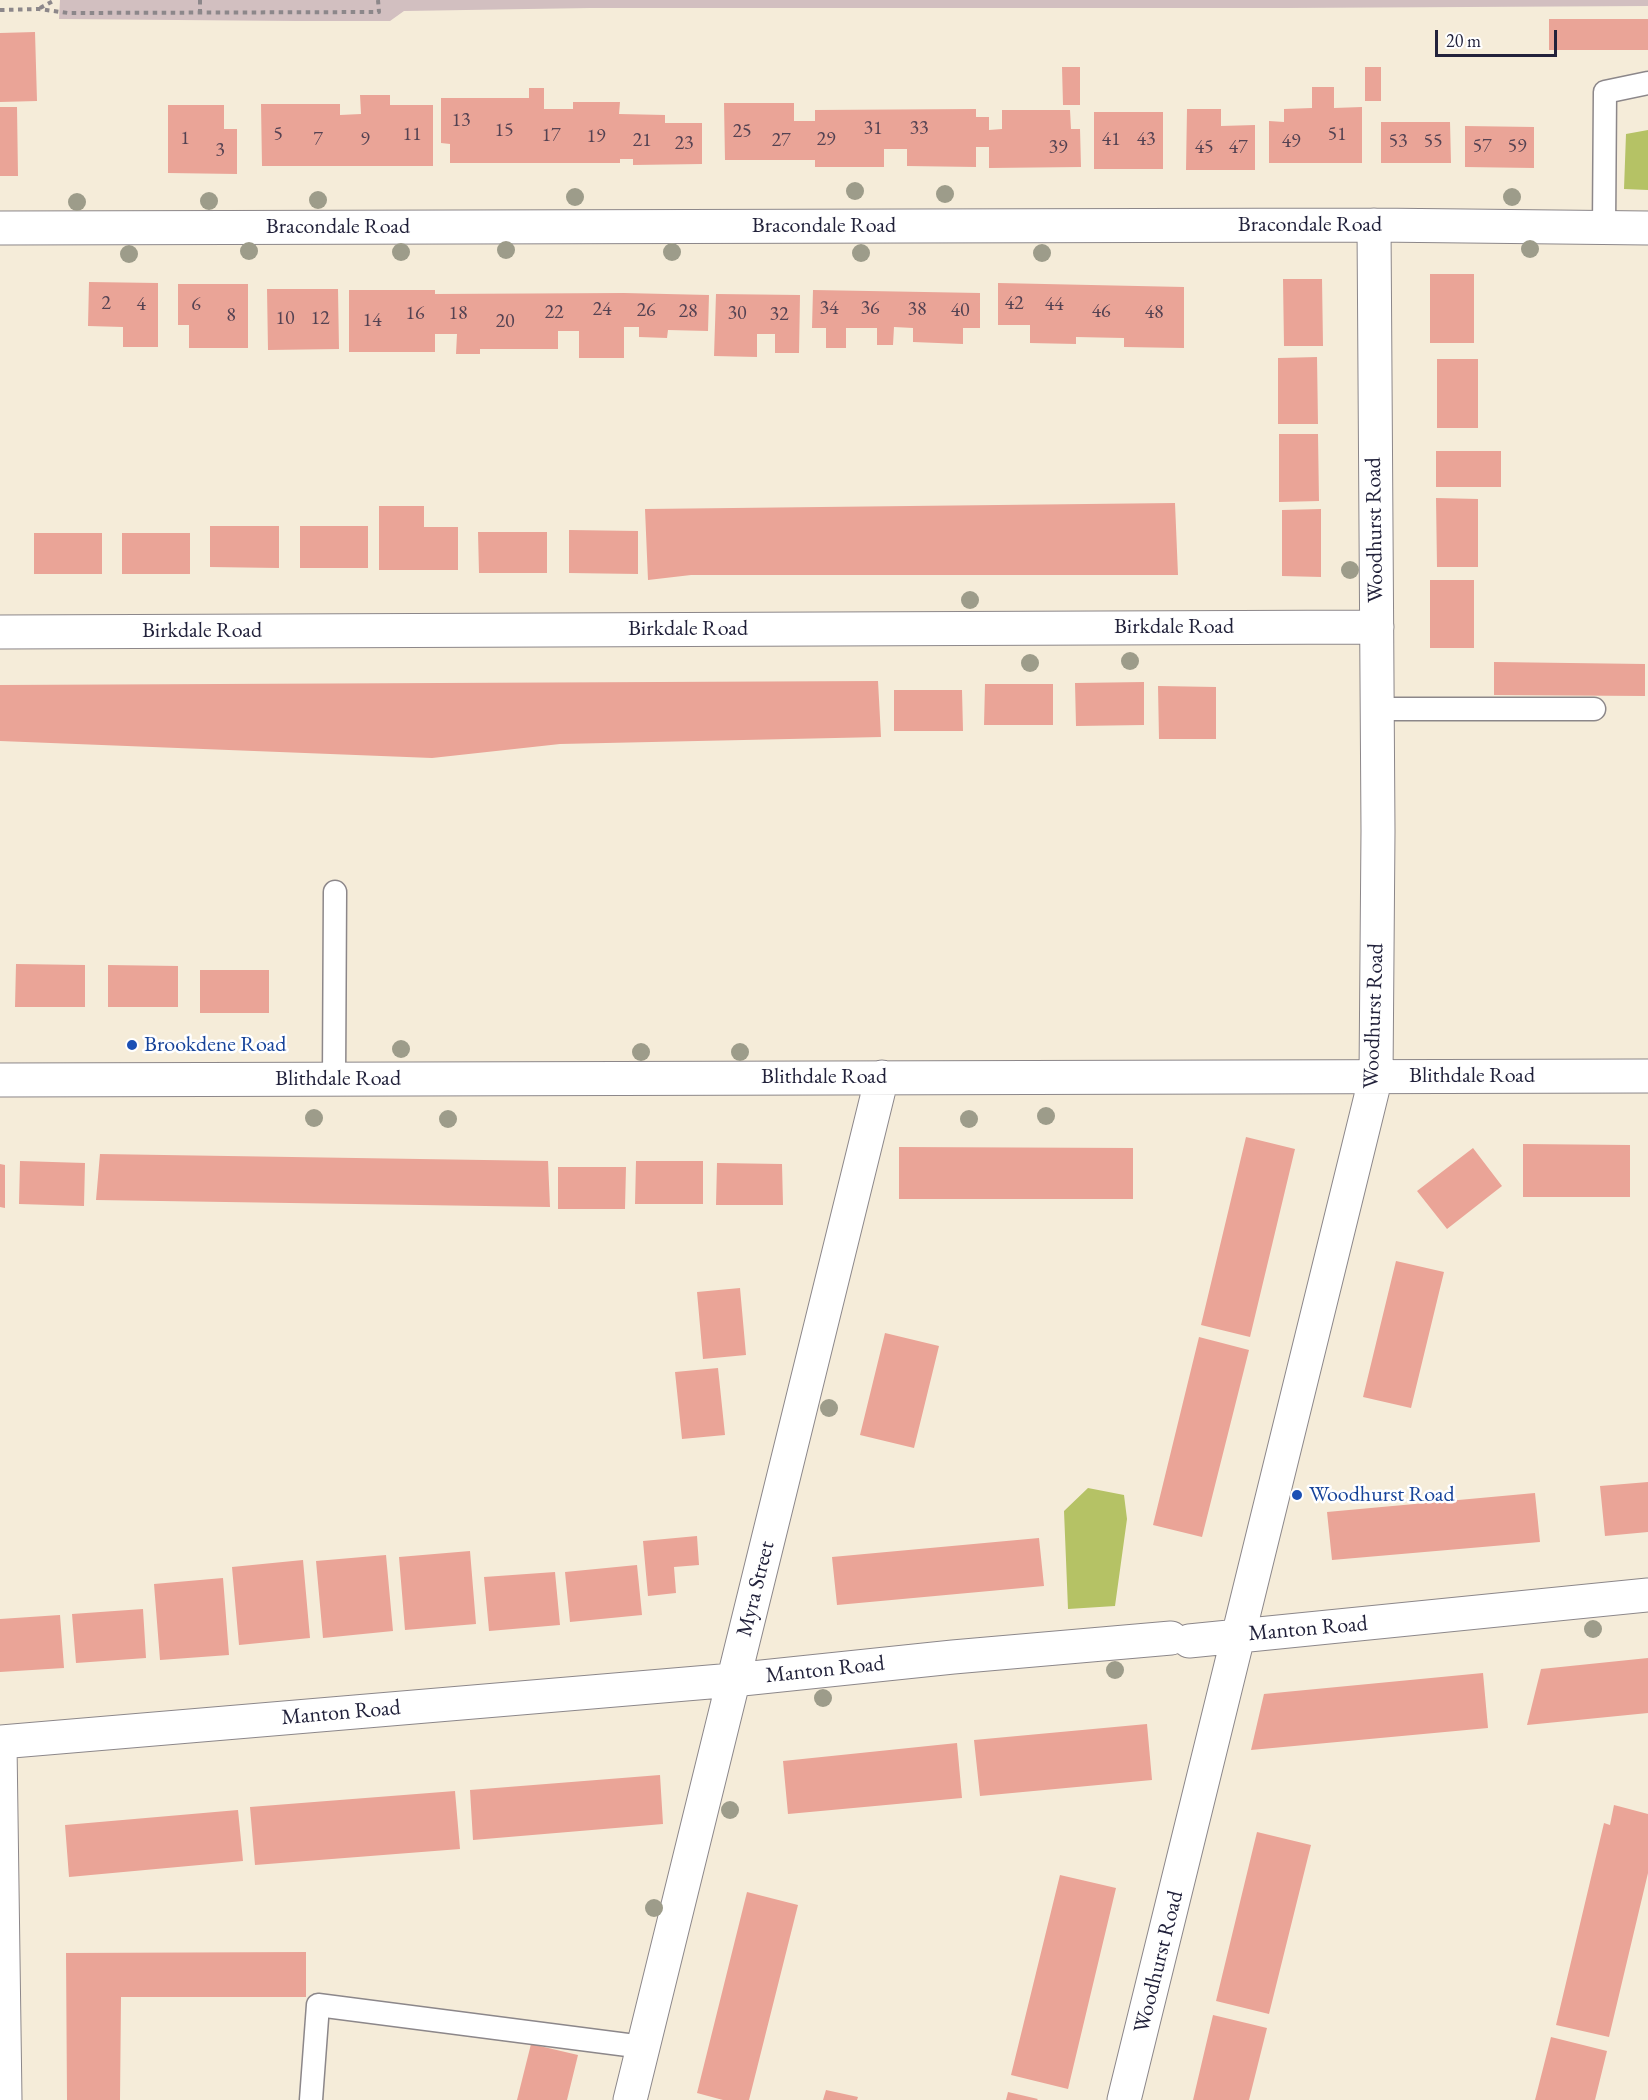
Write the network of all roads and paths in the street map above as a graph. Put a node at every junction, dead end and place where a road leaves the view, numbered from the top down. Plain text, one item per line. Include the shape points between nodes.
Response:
1 (56, 0) edge
2 (200, 0) edge
3 (378, 0) edge
4 (39, 9) junction
5 (0, 10) edge
6 (200, 12) junction
7 (1648, 83) edge
8 (1374, 225) junction
9 (0, 228) edge
10 (1604, 228) junction
11 (1648, 228) edge
12 (1377, 627) junction
13 (0, 632) edge
14 (1378, 709) junction
15 (1594, 709) dead end
16 (335, 892) dead end
17 (1376, 1076) junction
18 (1648, 1076) edge
19 (882, 1077) junction
20 (334, 1079) junction
21 (0, 1080) edge
22 (1648, 1595) edge
23 (1240, 1635) junction
24 (733, 1680) junction
25 (0, 1743) edge
26 (643, 2047) junction
27 (5, 2100) edge
28 (311, 2100) edge
29 (630, 2100) edge
30 (1124, 2100) edge

1 - 4 path
2 - 6 path
3 - 6 path via 379,12
4 - 5 path
4 - 6 path via 68,13
7 - 10 lane via 1605,92
8 - 9 street, Bracondale Road
8 - 10 street, Bracondale Road
8 - 12 street, Woodhurst Road
10 - 11 street, Bracondale Road
12 - 13 street, Birkdale Road
12 - 14 street, Woodhurst Road
14 - 15 lane
14 - 17 street, Woodhurst Road
16 - 20 lane
17 - 18 street, Blithdale Road
17 - 19 street, Blithdale Road
17 - 23 street, Woodhurst Road
19 - 20 street, Blithdale Road
19 - 24 street, Myra Street
20 - 21 street, Blithdale Road
22 - 23 street, Manton Road
23 - 24 street, Manton Road via 953,1657
23 - 30 street, Woodhurst Road
24 - 25 street, Manton Road
24 - 26 street, Myra Street
25 - 27 street
26 - 28 lane via 318,2005
26 - 29 street, Myra Street

